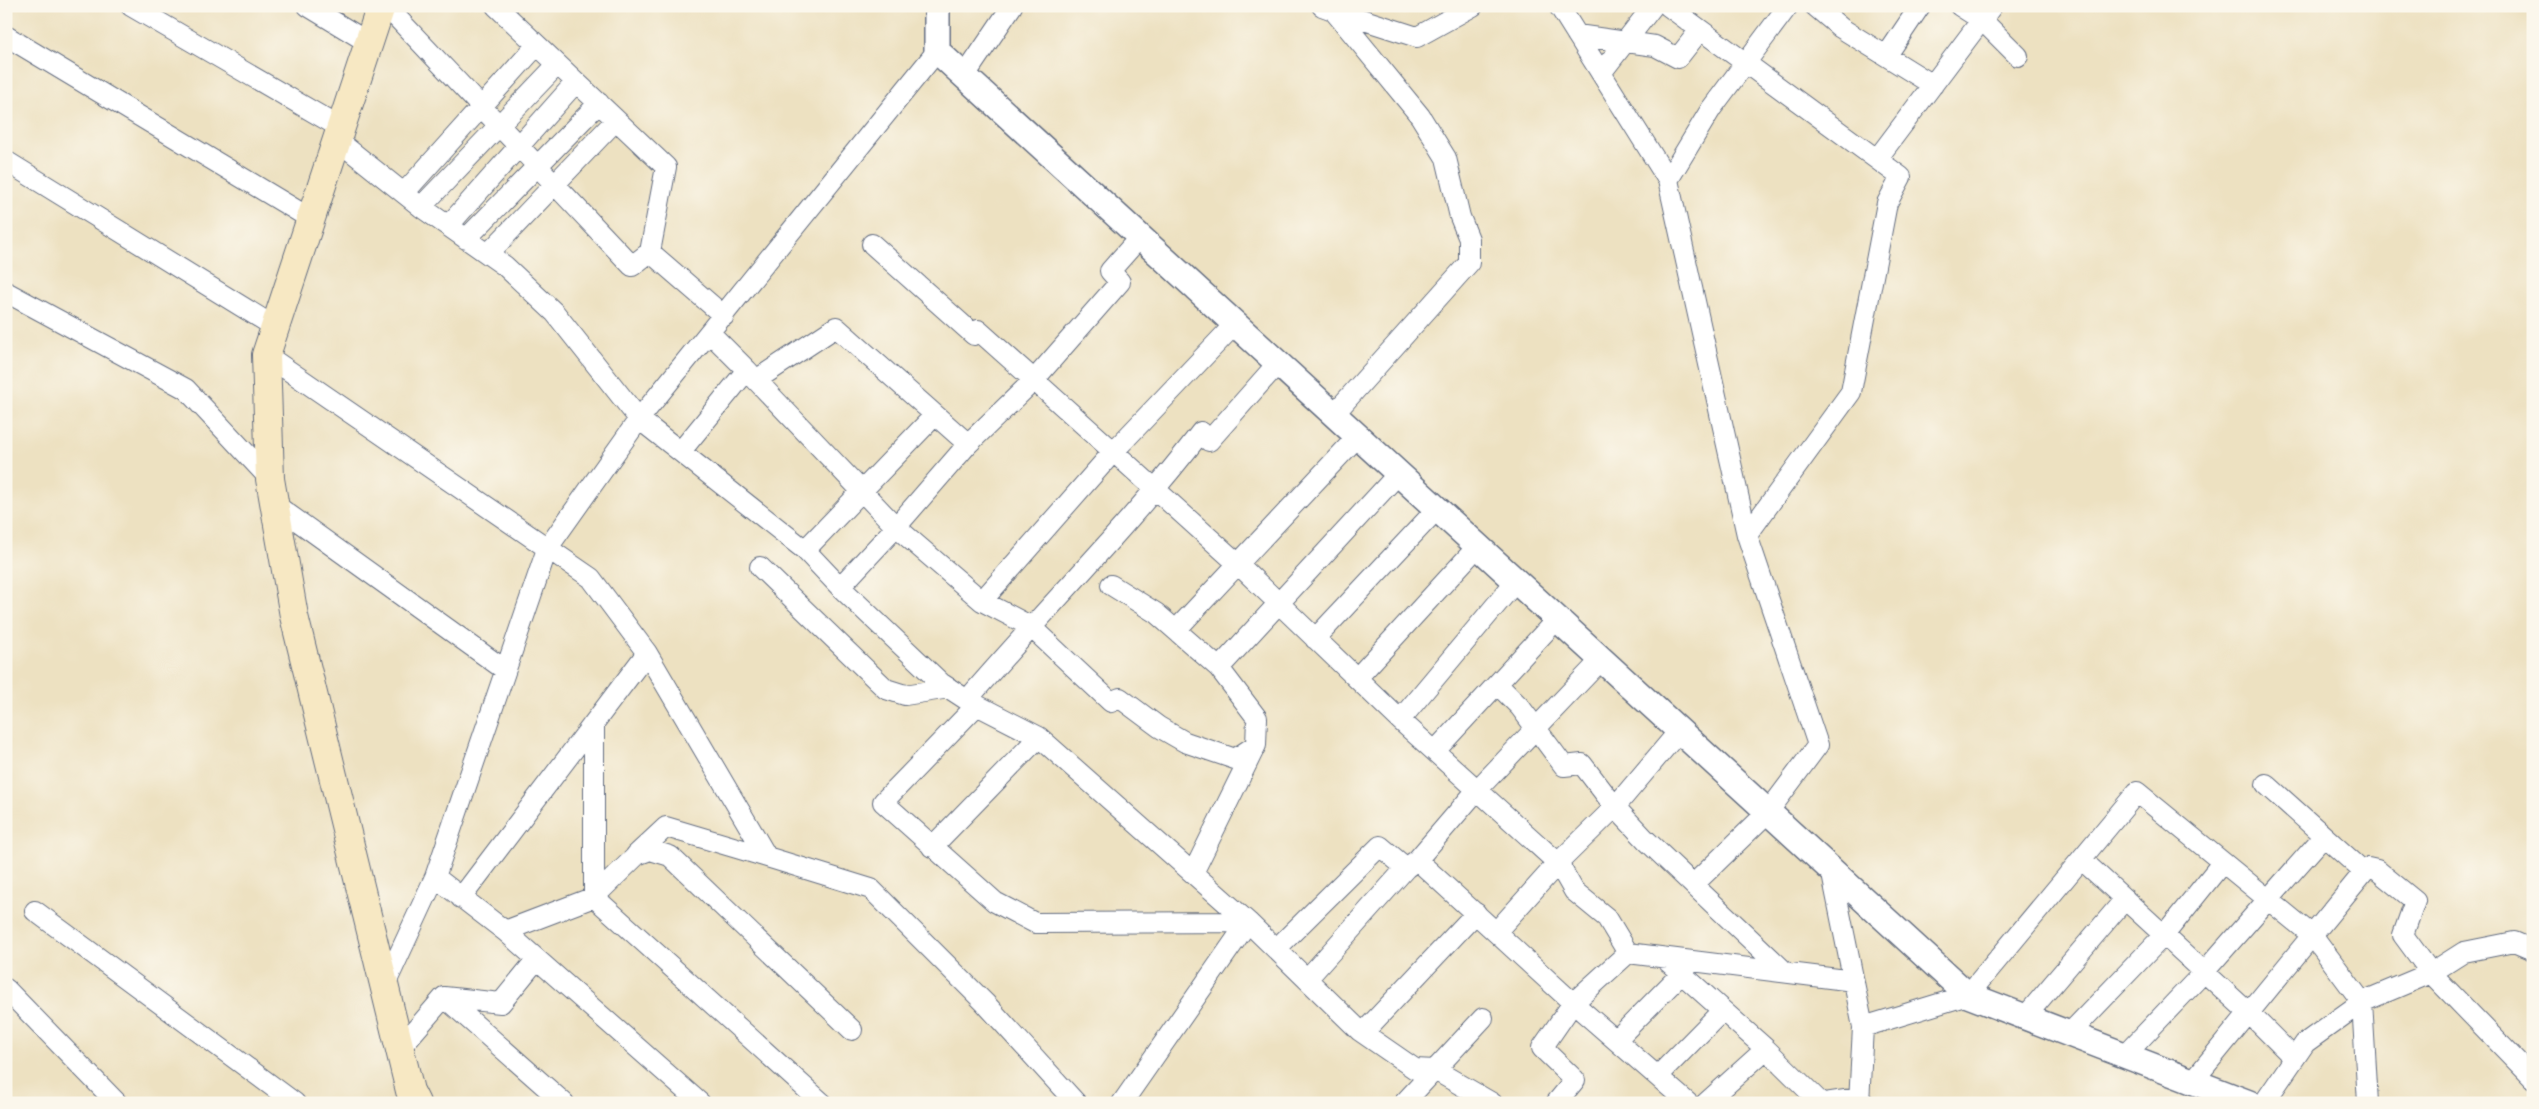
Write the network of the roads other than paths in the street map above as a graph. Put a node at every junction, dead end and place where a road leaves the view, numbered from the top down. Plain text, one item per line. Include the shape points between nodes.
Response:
1 (131, 6) edge
2 (308, 6) edge
3 (382, 6) edge
4 (386, 6) edge
5 (496, 6) edge
6 (937, 6) edge
7 (1012, 6) edge
8 (1472, 6) edge
9 (1559, 6) edge
10 (1653, 6) edge
11 (1668, 6) edge
12 (1788, 6) edge
13 (1815, 6) edge
14 (1920, 6) edge
15 (1960, 6) edge
16 (1328, 8) edge
17 (1987, 13) edge
18 (1700, 30) junction
19 (1577, 35) junction
20 (6, 36) edge
21 (1626, 42) junction
22 (369, 43) junction
23 (537, 45) junction
24 (937, 51) junction
25 (1887, 55) junction
26 (2018, 56) dead end
27 (1744, 62) junction
28 (557, 64) junction
29 (1601, 74) junction
30 (964, 77) junction
31 (576, 82) junction
32 (1934, 85) junction
33 (598, 103) junction
34 (480, 106) junction
35 (616, 120) junction
36 (500, 126) junction
37 (339, 134) junction
38 (518, 146) junction
39 (1877, 159) junction
40 (6, 160) edge
41 (537, 166) junction
42 (1668, 180) junction
43 (555, 184) junction
44 (404, 193) junction
45 (421, 207) junction
46 (311, 219) junction
47 (448, 226) junction
48 (1140, 237) junction
49 (466, 239) junction
50 (872, 244) dead end
51 (650, 252) junction
52 (488, 254) junction
53 (6, 292) edge
54 (724, 316) junction
55 (1235, 324) junction
56 (275, 327) junction
57 (710, 332) junction
58 (266, 355) junction
59 (1278, 363) junction
60 (751, 375) junction
61 (1034, 380) junction
62 (1334, 414) junction
63 (935, 415) junction
64 (638, 419) junction
65 (1358, 436) junction
66 (968, 444) junction
67 (681, 451) junction
68 (1113, 452) junction
69 (1399, 473) junction
70 (1156, 490) junction
71 (272, 492) junction
72 (862, 492) junction
73 (1437, 509) junction
74 (896, 527) junction
75 (1747, 535) junction
76 (1478, 546) junction
77 (547, 549) junction
78 (805, 550) junction
79 (1237, 563) junction
80 (760, 567) dead end
81 (1516, 581) junction
82 (1111, 585) dead end
83 (840, 587) junction
84 (982, 601) junction
85 (1279, 604) junction
86 (1558, 618) junction
87 (1030, 626) junction
88 (1176, 630) junction
89 (1315, 638) junction
90 (647, 653) junction
91 (1602, 659) junction
92 (1219, 668) junction
93 (505, 670) junction
94 (1357, 678) junction
95 (1497, 684) junction
96 (949, 688) junction
97 (972, 702) junction
98 (1400, 720) junction
99 (594, 722) junction
100 (1536, 728) junction
101 (1680, 730) junction
102 (1040, 737) junction
103 (1256, 745) junction
104 (1434, 752) junction
105 (2266, 784) dead end
106 (1477, 790) junction
107 (1615, 807) junction
108 (1768, 812) junction
109 (2324, 836) junction
110 (932, 847) junction
111 (767, 857) junction
112 (2081, 859) junction
113 (1558, 863) junction
114 (2222, 863) junction
115 (1411, 864) junction
116 (1831, 869) junction
117 (2364, 872) junction
118 (1193, 873) junction
119 (435, 878) junction
120 (1694, 884) junction
121 (594, 897) junction
122 (461, 898) junction
123 (2125, 899) junction
124 (2269, 902) junction
125 (35, 911) dead end
126 (1476, 913) junction
127 (1248, 922) junction
128 (505, 931) junction
129 (1496, 932) junction
130 (2164, 935) junction
131 (2313, 936) junction
132 (1276, 949) junction
133 (2533, 950) edge
134 (1628, 953) junction
135 (1664, 958) junction
136 (536, 960) junction
137 (1785, 972) junction
138 (2204, 972) junction
139 (2431, 973) junction
140 (1681, 974) junction
141 (1308, 979) junction
142 (1854, 981) junction
143 (385, 984) junction
144 (6, 989) edge
145 (1968, 995) junction
146 (444, 998) junction
147 (2362, 1002) junction
148 (1574, 1003) junction
149 (1722, 1011) junction
150 (2250, 1014) junction
151 (2025, 1017) junction
152 (1483, 1018) dead end
153 (1863, 1027) junction
154 (852, 1030) dead end
155 (1363, 1033) junction
156 (2069, 1034) junction
157 (1616, 1040) junction
158 (400, 1048) junction
159 (1766, 1049) junction
160 (2125, 1055) junction
161 (2294, 1058) junction
162 (1435, 1070) junction
163 (1658, 1076) junction
164 (2533, 1078) edge
165 (2193, 1082) junction
166 (417, 1099) edge
167 (1861, 1101) edge
168 (117, 1103) edge
169 (295, 1103) edge
170 (564, 1103) edge
171 (700, 1103) edge
172 (822, 1103) edge
173 (1076, 1103) edge
174 (1122, 1103) edge
175 (1404, 1103) edge
176 (1492, 1103) edge
177 (1556, 1103) edge
178 (1688, 1103) edge
179 (1706, 1103) edge
180 (1821, 1103) edge
181 (1825, 1103) edge
182 (2249, 1103) edge
183 (2264, 1103) edge
184 (2368, 1103) edge

1 - 37 street
2 - 22 street
3 - 22 main road
4 - 34 street
5 - 23 street
6 - 24 street
7 - 30 street
8 - 16 street via 1416,37
9 - 19 street
10 - 21 street
11 - 18 street
12 - 27 street
13 - 25 street via 1841,28
14 - 25 street
15 - 17 street
16 - 62 street via 1420,116 1446,158 1460,217 1469,239 1469,262
17 - 26 street
17 - 32 street
18 - 21 street via 1678,58 1655,46
18 - 27 street
19 - 21 street
19 - 29 street
20 - 46 street
21 - 29 street
22 - 37 main road
23 - 28 street
23 - 34 street
24 - 30 street
24 - 54 street
25 - 32 street
27 - 39 street
27 - 42 street
28 - 31 street
28 - 36 street
29 - 42 street
30 - 48 street
31 - 33 street
31 - 38 street
32 - 39 street
33 - 35 street
33 - 41 street
34 - 36 street
34 - 44 street
35 - 43 street
35 - 51 street via 666,167
36 - 38 street
36 - 45 street
37 - 44 street
37 - 46 main road
38 - 41 street
38 - 47 street
39 - 75 street via 1901,176 1887,203 1851,392
40 - 56 street
41 - 43 street
41 - 49 street
42 - 75 street
43 - 51 street via 632,266
43 - 52 street
44 - 45 street
45 - 47 street
46 - 56 main road
47 - 49 street
48 - 55 street
48 - 61 street via 1110,271 1120,282
49 - 52 street
50 - 61 street via 974,335 978,330
51 - 54 street
52 - 64 street via 555,313
53 - 71 street via 186,389
54 - 57 street
55 - 59 street
55 - 68 street
56 - 58 main road
57 - 60 street
57 - 64 street
58 - 71 main road
58 - 77 street
59 - 62 street
59 - 70 street via 1209,441 1201,432
60 - 63 street via 836,327
60 - 67 street
60 - 72 street
61 - 66 street
61 - 68 street
62 - 65 street
63 - 66 street
63 - 72 street
64 - 67 street
64 - 77 street
65 - 69 street
65 - 79 street
66 - 74 street
67 - 78 street
68 - 70 street
68 - 84 street
69 - 73 street
69 - 85 street
70 - 79 street
70 - 87 street
71 - 93 street
71 - 143 main road via 294,616
72 - 74 street
72 - 78 street
73 - 76 street
73 - 89 street
74 - 83 street
74 - 84 street
75 - 108 street via 1818,745
76 - 81 street
76 - 94 street
77 - 90 street via 590,578
77 - 93 street
78 - 83 street
79 - 85 street
79 - 88 street
80 - 96 street via 886,689 905,695
81 - 86 street
81 - 98 street
82 - 88 street via 1156,613
83 - 96 street
84 - 87 street
85 - 89 street
85 - 92 street
86 - 91 street
86 - 95 street
87 - 97 street
87 - 103 street via 1111,702 1120,698 1185,742 1235,759
88 - 92 street
89 - 94 street
90 - 99 street
90 - 111 street
91 - 100 street
91 - 101 street
92 - 103 street via 1258,718
93 - 119 street
94 - 98 street
95 - 100 street via 1520,706
95 - 104 street
96 - 97 street
97 - 102 street
97 - 110 street via 883,802
98 - 104 street
99 - 121 street
99 - 122 street
100 - 106 street
100 - 107 street via 1564,766 1582,764
101 - 107 street
101 - 108 street
102 - 110 street
102 - 118 street
103 - 118 street
104 - 106 street
105 - 109 street
106 - 113 street
106 - 115 street
107 - 113 street
107 - 120 street
108 - 116 street
108 - 120 street
109 - 117 street
109 - 124 street
110 - 127 street via 995,902 1035,923
111 - 121 street via 666,827
111 - 173 street via 871,888 985,1003
112 - 114 street via 2137,792
112 - 123 street
112 - 145 street
113 - 129 street
113 - 134 street via 1574,891 1607,918
114 - 124 street
114 - 130 street
115 - 126 street
115 - 132 street via 1380,846
115 - 141 street
116 - 142 street
116 - 145 street
117 - 131 street
117 - 139 street via 2368,868 2377,870 2415,902 2403,935
118 - 127 street
119 - 122 street
119 - 143 street
120 - 137 street
121 - 128 street
121 - 154 street via 637,855 650,850 670,856
121 - 172 street
122 - 128 street
123 - 130 street
123 - 151 street
124 - 131 street
124 - 138 street
125 - 169 street
126 - 129 street
126 - 155 street
127 - 132 street
127 - 174 street
128 - 136 street
129 - 148 street
130 - 138 street
130 - 156 street
131 - 147 street
131 - 150 street
132 - 141 street
133 - 139 street via 2514,942 2464,952
134 - 135 street
134 - 148 street
135 - 137 street
135 - 140 street
136 - 146 street via 501,1003
136 - 171 street
137 - 142 street
138 - 150 street
138 - 160 street
139 - 147 street
139 - 164 street
140 - 149 street
140 - 157 street
141 - 155 street
142 - 153 street
143 - 158 main road
144 - 168 street
145 - 151 street
145 - 153 street
146 - 158 street
146 - 170 street
147 - 161 street via 2305,1043
147 - 184 street
148 - 157 street
148 - 177 street via 1542,1048 1575,1080
149 - 159 street
149 - 163 street
150 - 161 street
150 - 165 street
151 - 156 street
152 - 162 street
153 - 167 street
155 - 162 street via 1415,1069
156 - 160 street
157 - 163 street
158 - 166 main road
159 - 179 street
159 - 180 street
160 - 165 street
161 - 183 street
162 - 175 street
162 - 176 street
163 - 178 street
165 - 182 street
167 - 181 street

